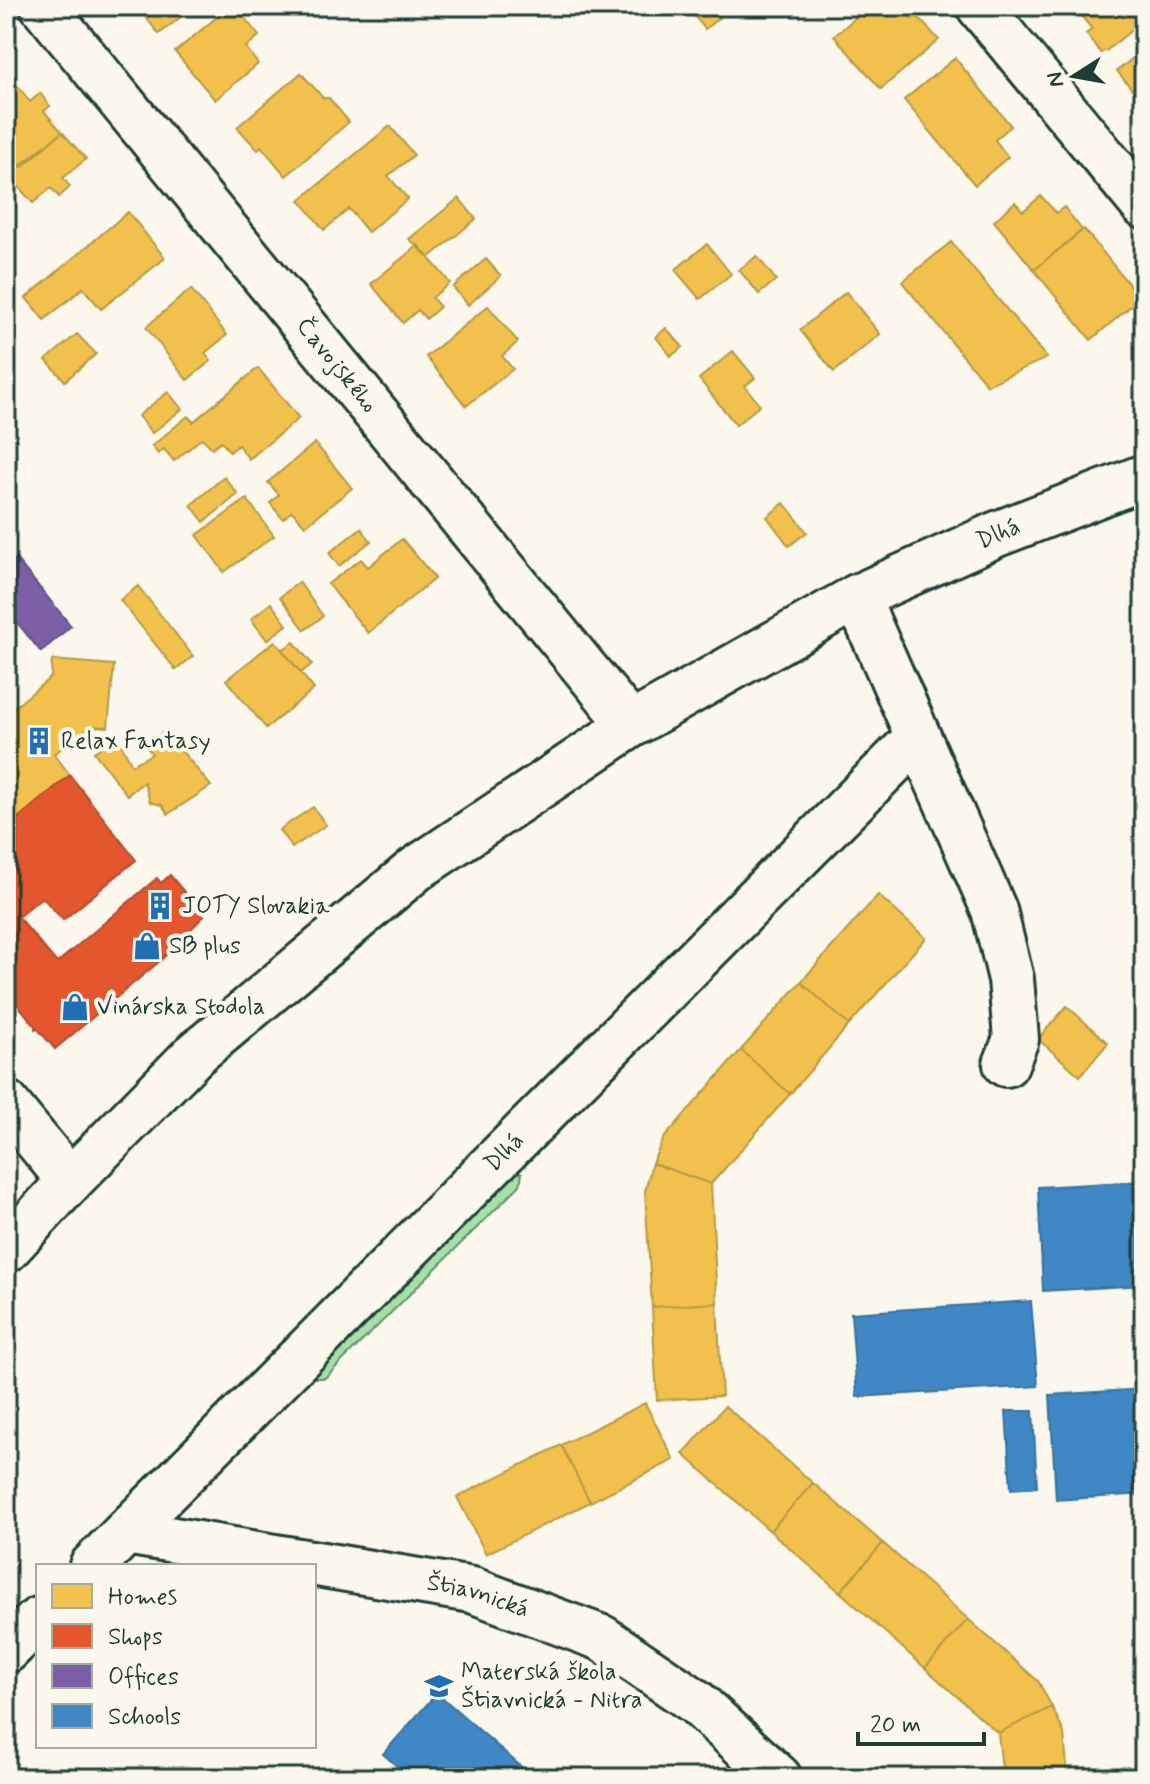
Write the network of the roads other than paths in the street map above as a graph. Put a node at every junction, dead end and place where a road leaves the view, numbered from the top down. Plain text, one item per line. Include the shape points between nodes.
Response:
1 (43, 6) edge
2 (979, 6) edge
3 (1144, 206) edge
4 (1144, 477) edge
5 (857, 597) junction
6 (631, 725) junction
7 (918, 737) junction
8 (1006, 1064) dead end
9 (6, 1103) edge
10 (70, 1181) junction
11 (6, 1250) edge
12 (126, 1532) junction
13 (94, 1564) edge
14 (36, 1622) edge
15 (6, 1651) edge
16 (779, 1778) edge

1 - 6 street, Čavojského
2 - 3 street
4 - 5 street, Dlhá via 997,534
5 - 6 street, Dlhá
5 - 7 street
6 - 10 street, Dlhá via 416,869 194,1055
7 - 8 street via 994,910 1011,979 1016,1039
7 - 12 street, Dlhá
9 - 10 street
10 - 11 street, Dlhá
12 - 13 street, Dlhá
12 - 16 street, Štiavnická via 472,1590 602,1638 696,1702
14 - 15 street

